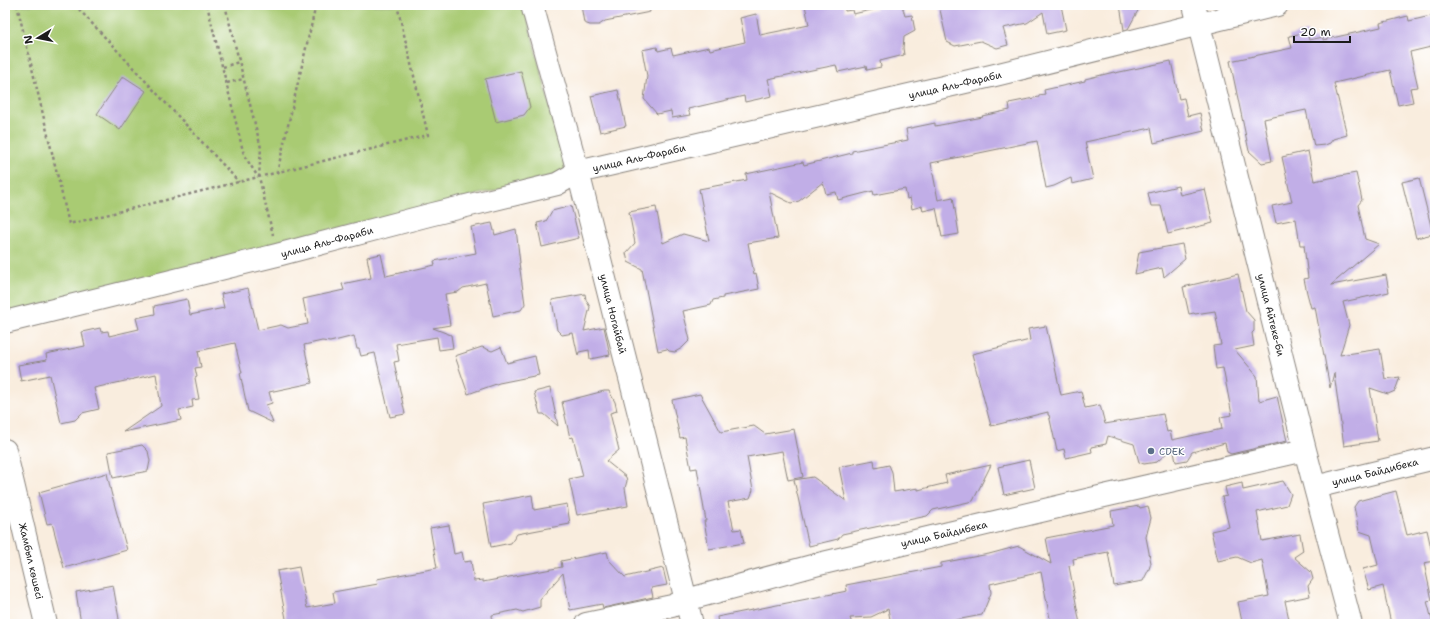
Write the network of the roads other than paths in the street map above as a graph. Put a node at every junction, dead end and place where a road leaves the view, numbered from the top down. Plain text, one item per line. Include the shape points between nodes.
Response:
1 (532, 5) edge
2 (1277, 5) edge
3 (1197, 15) edge
4 (578, 172) junction
5 (5, 322) edge
6 (5, 450) edge
7 (1305, 450) junction
8 (1435, 458) edge
9 (1315, 487) junction
10 (686, 600) junction
11 (46, 624) edge
12 (586, 624) edge
13 (692, 624) edge
14 (1351, 624) edge

1 - 4 street, улица Ногайбай
2 - 3 street, улица Аль-Фараби
3 - 4 street, улица Аль-Фараби via 991,76
3 - 7 street, улица Айтеке-би
4 - 5 street, улица Аль-Фараби via 557,184
4 - 10 street, улица Ногайбай
6 - 11 street, Жамбыл көшесі
7 - 9 street, улица Айтеке-би
7 - 10 street, улица Байдибека via 819,564
8 - 9 street, улица Байдибека
9 - 14 street, улица Айтеке-би
10 - 12 street, улица Байдибека via 672,606
10 - 13 street, улица Ногайбай

